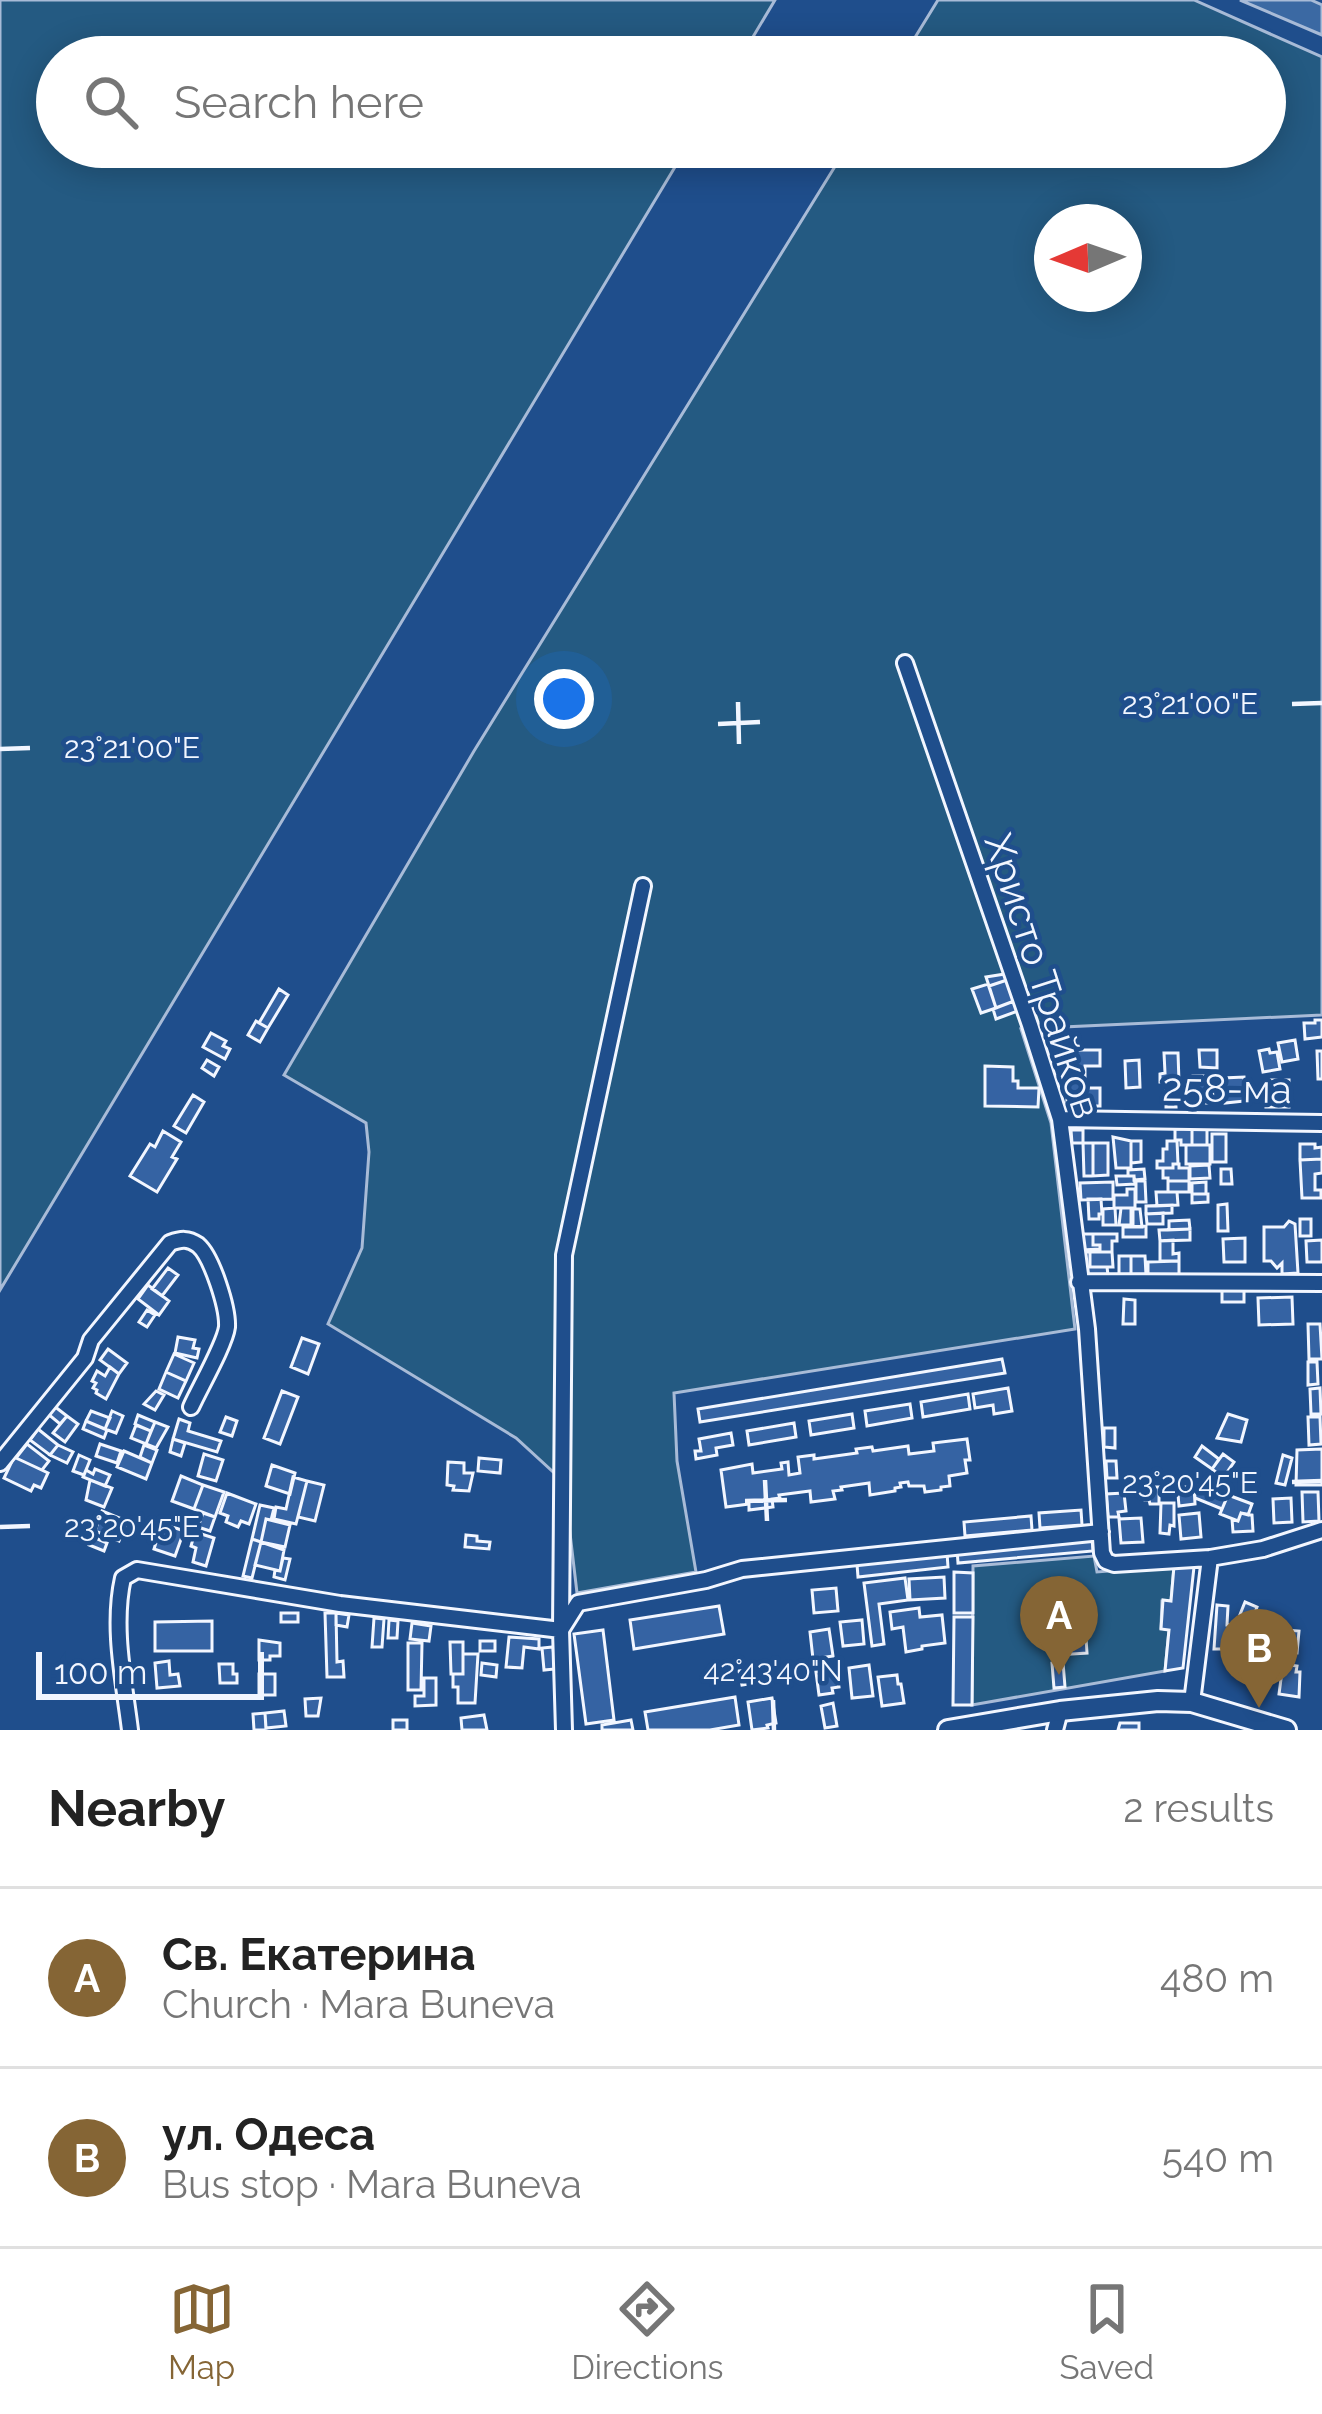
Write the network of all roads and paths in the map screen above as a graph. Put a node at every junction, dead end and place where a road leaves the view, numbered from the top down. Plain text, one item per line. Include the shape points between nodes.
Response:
1 (905, 663) dead end
2 (643, 886) dead end
3 (1060, 1119) junction
4 (1322, 1123) edge
5 (1079, 1282) junction
6 (1322, 1283) edge
7 (191, 1407) dead end
8 (0, 1463) edge
9 (1322, 1530) edge
10 (1101, 1532) junction
11 (1210, 1558) junction
12 (561, 1630) junction
13 (1192, 1702) junction
14 (1058, 1720) edge
15 (130, 1730) edge
16 (564, 1730) edge
17 (947, 1730) edge
18 (1286, 1730) edge

1 - 3 street, Христо Трайков
2 - 12 street via 564,1255
3 - 4 street, 258-ма
3 - 5 street, Христо Трайков
5 - 6 street
5 - 10 street, Христо Трайков
7 - 8 street via 227,1330 203,1250 180,1239 91,1340
9 - 11 street
10 - 11 street via 1102,1553 1114,1564
10 - 12 street via 742,1569 578,1603
11 - 13 street
12 - 15 street via 137,1570 123,1578 118,1598
12 - 16 street
13 - 14 street
13 - 18 street
14 - 17 street

